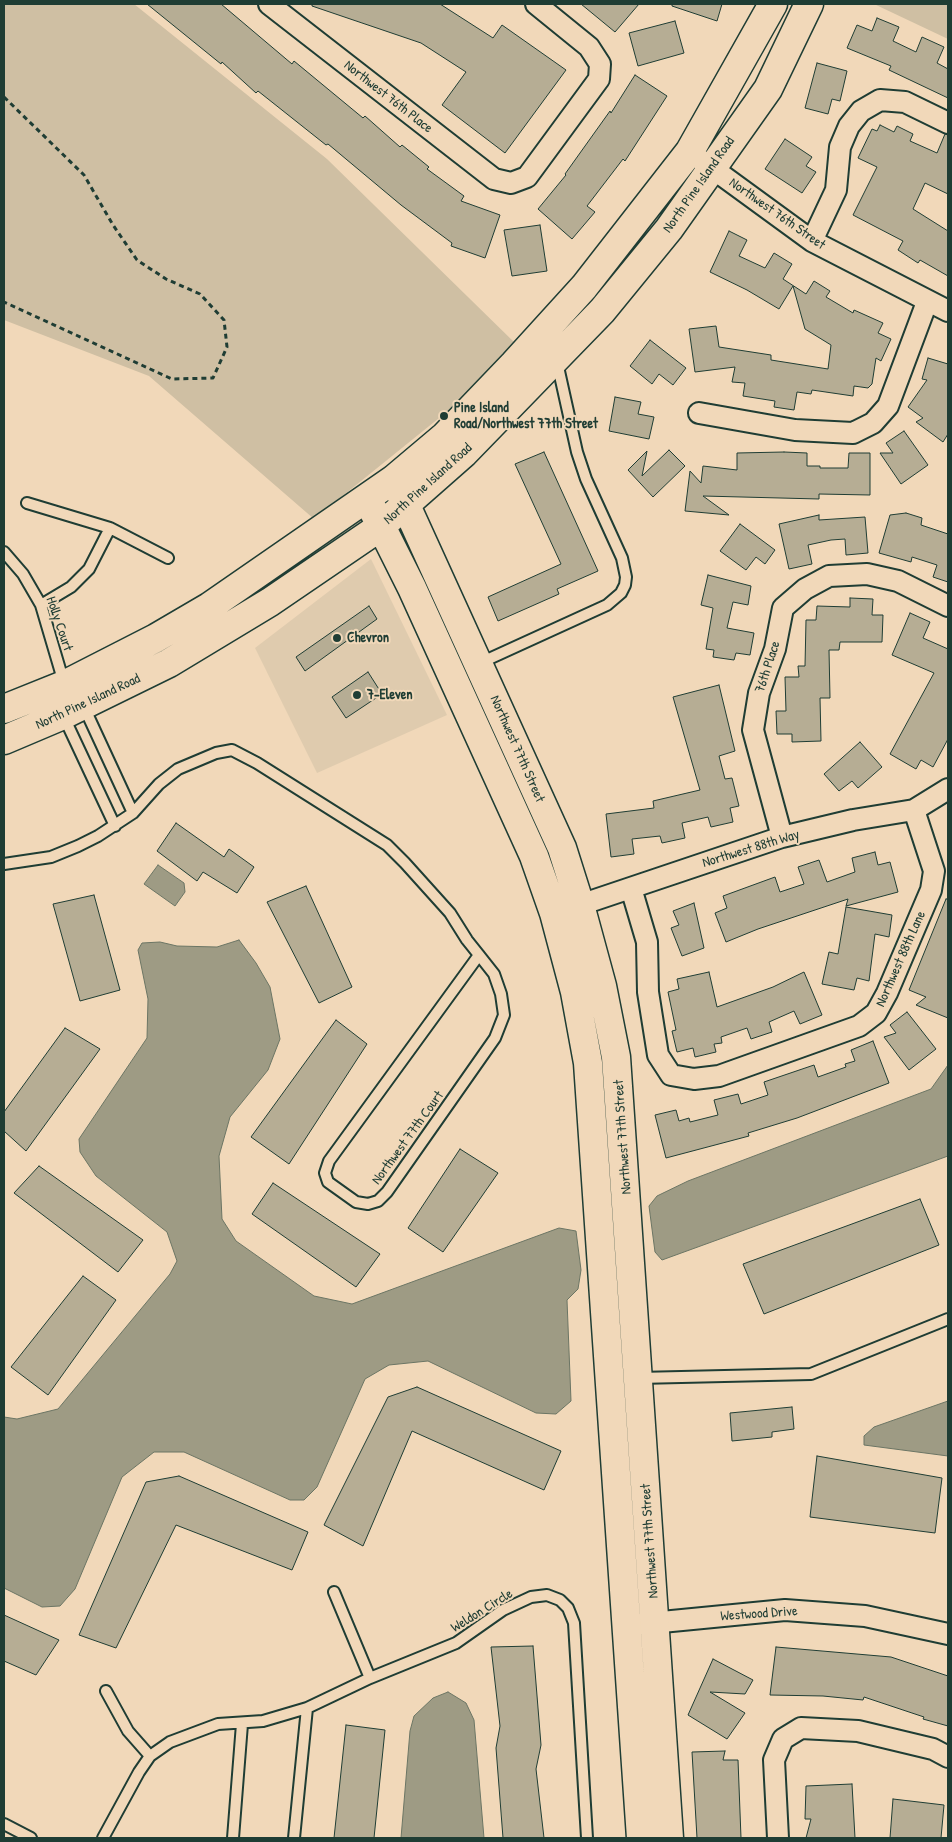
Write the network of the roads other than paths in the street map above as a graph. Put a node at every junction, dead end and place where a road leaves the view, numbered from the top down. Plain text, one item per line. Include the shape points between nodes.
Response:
1 (269, 4) edge
2 (536, 4) edge
3 (773, 4) edge
4 (809, 4) edge
5 (948, 123) edge
6 (701, 159) junction
7 (812, 241) junction
8 (927, 302) junction
9 (948, 311) edge
10 (556, 358) junction
11 (699, 413) dead end
12 (394, 479) junction
13 (367, 498) junction
14 (27, 503) dead end
15 (407, 505) junction
16 (380, 526) junction
17 (110, 528) junction
18 (4, 552) edge
19 (168, 558) dead end
20 (41, 605) junction
21 (948, 606) edge
22 (479, 664) junction
23 (454, 680) junction
24 (71, 699) junction
25 (4, 709) edge
26 (4, 740) edge
27 (948, 789) edge
28 (914, 810) junction
29 (133, 813) junction
30 (115, 826) junction
31 (782, 838) junction
32 (4, 864) edge
33 (631, 888) junction
34 (580, 905) junction
35 (554, 913) junction
36 (479, 955) junction
37 (948, 1319) edge
38 (624, 1377) junction
39 (334, 1592) dead end
40 (655, 1623) junction
41 (627, 1626) junction
42 (948, 1634) edge
43 (370, 1678) junction
44 (106, 1691) dead end
45 (307, 1708) junction
46 (242, 1724) junction
47 (150, 1756) junction
48 (948, 1757) edge
49 (4, 1824) edge
50 (31, 1838) edge
51 (103, 1838) edge
52 (233, 1838) edge
53 (294, 1838) edge
54 (587, 1838) edge
55 (641, 1838) edge
56 (669, 1838) edge
57 (778, 1838) edge

1 - 2 street, Northwest 76th Place via 494,179 511,183 527,177 599,78 600,64 589,48
3 - 6 street, North Pine Island Road
4 - 6 street, North Pine Island Road via 768,89
5 - 7 street via 905,102 880,100 861,111 849,126 840,147 836,190
6 - 7 street, Northwest 76th Street
6 - 10 street, North Pine Island Road via 669,229 602,311
6 - 12 street, North Pine Island Road via 445,436
7 - 8 street, Northwest 76th Street
8 - 9 street, Northwest 76th Street
8 - 11 street via 888,406 873,423 853,432 795,430
10 - 15 street, North Pine Island Road via 464,453
10 - 22 lane via 586,479 622,558 625,585 607,605
12 - 13 street, North Pine Island Road
12 - 15 street, Northwest 77th Street
13 - 16 street, Northwest 77th Street
13 - 24 street, North Pine Island Road via 209,607 156,638
14 - 17 lane
15 - 16 street, North Pine Island Road
15 - 22 street, Northwest 77th Street
16 - 23 street, Northwest 77th Street
16 - 24 street, North Pine Island Road via 270,602 169,663
17 - 19 lane
17 - 20 lane via 89,569 71,587
18 - 20 lane, Holly Court via 23,574
20 - 24 lane, Holly Court
21 - 31 street, 76th Place via 898,581 866,574 829,576 805,589 784,608 775,649 759,693 753,730
22 - 23 street
22 - 34 street, Northwest 77th Street via 562,848
23 - 35 street, Northwest 77th Street via 534,856
24 - 25 street, North Pine Island Road
24 - 26 street, North Pine Island Road
24 - 29 lane
24 - 30 lane
27 - 28 street, Northwest 88th Way
28 - 31 street, Northwest 88th Way via 853,820
28 - 33 street, Northwest 88th Lane via 934,871 931,890 888,993 876,1013 859,1026 719,1076 694,1080 671,1075 658,1055 648,992 647,942
29 - 30 lane
29 - 36 lane, Northwest 77th Court via 159,784 178,769 232,750 387,845 450,913
30 - 32 lane via 51,857
31 - 33 street, Northwest 88th Way
33 - 34 street, Northwest 88th Way
34 - 35 street, Northwest 88th Way
34 - 38 street, Northwest 77th Street via 602,986 616,1057
35 - 38 street, Northwest 77th Street via 575,992 588,1063
36 - 36 lane, Northwest 77th Court via 494,974 501,994 504,1015 495,1038 387,1192 378,1201 368,1204 356,1202 328,1182 325,1173 329,1161
37 - 38 lane via 811,1374
38 - 40 street, Northwest 77th Street
38 - 41 street, Northwest 77th Street
39 - 43 lane
40 - 41 street, Westwood Drive
40 - 42 street, Westwood Drive via 785,1610 865,1616
40 - 56 street, Northwest 77th Street
41 - 55 street, Northwest 77th Street
43 - 45 lane, Weldon Circle
43 - 54 lane, Weldon Circle via 456,1643 503,1610 531,1597 547,1595 560,1600 568,1608 574,1623
44 - 47 lane via 128,1731
45 - 46 lane, Weldon Circle
45 - 53 lane
46 - 47 lane, Weldon Circle via 218,1724 193,1732
46 - 52 lane
47 - 51 lane, Weldon Circle
48 - 57 street via 933,1749 858,1731 801,1728 783,1739 774,1760
49 - 50 lane

